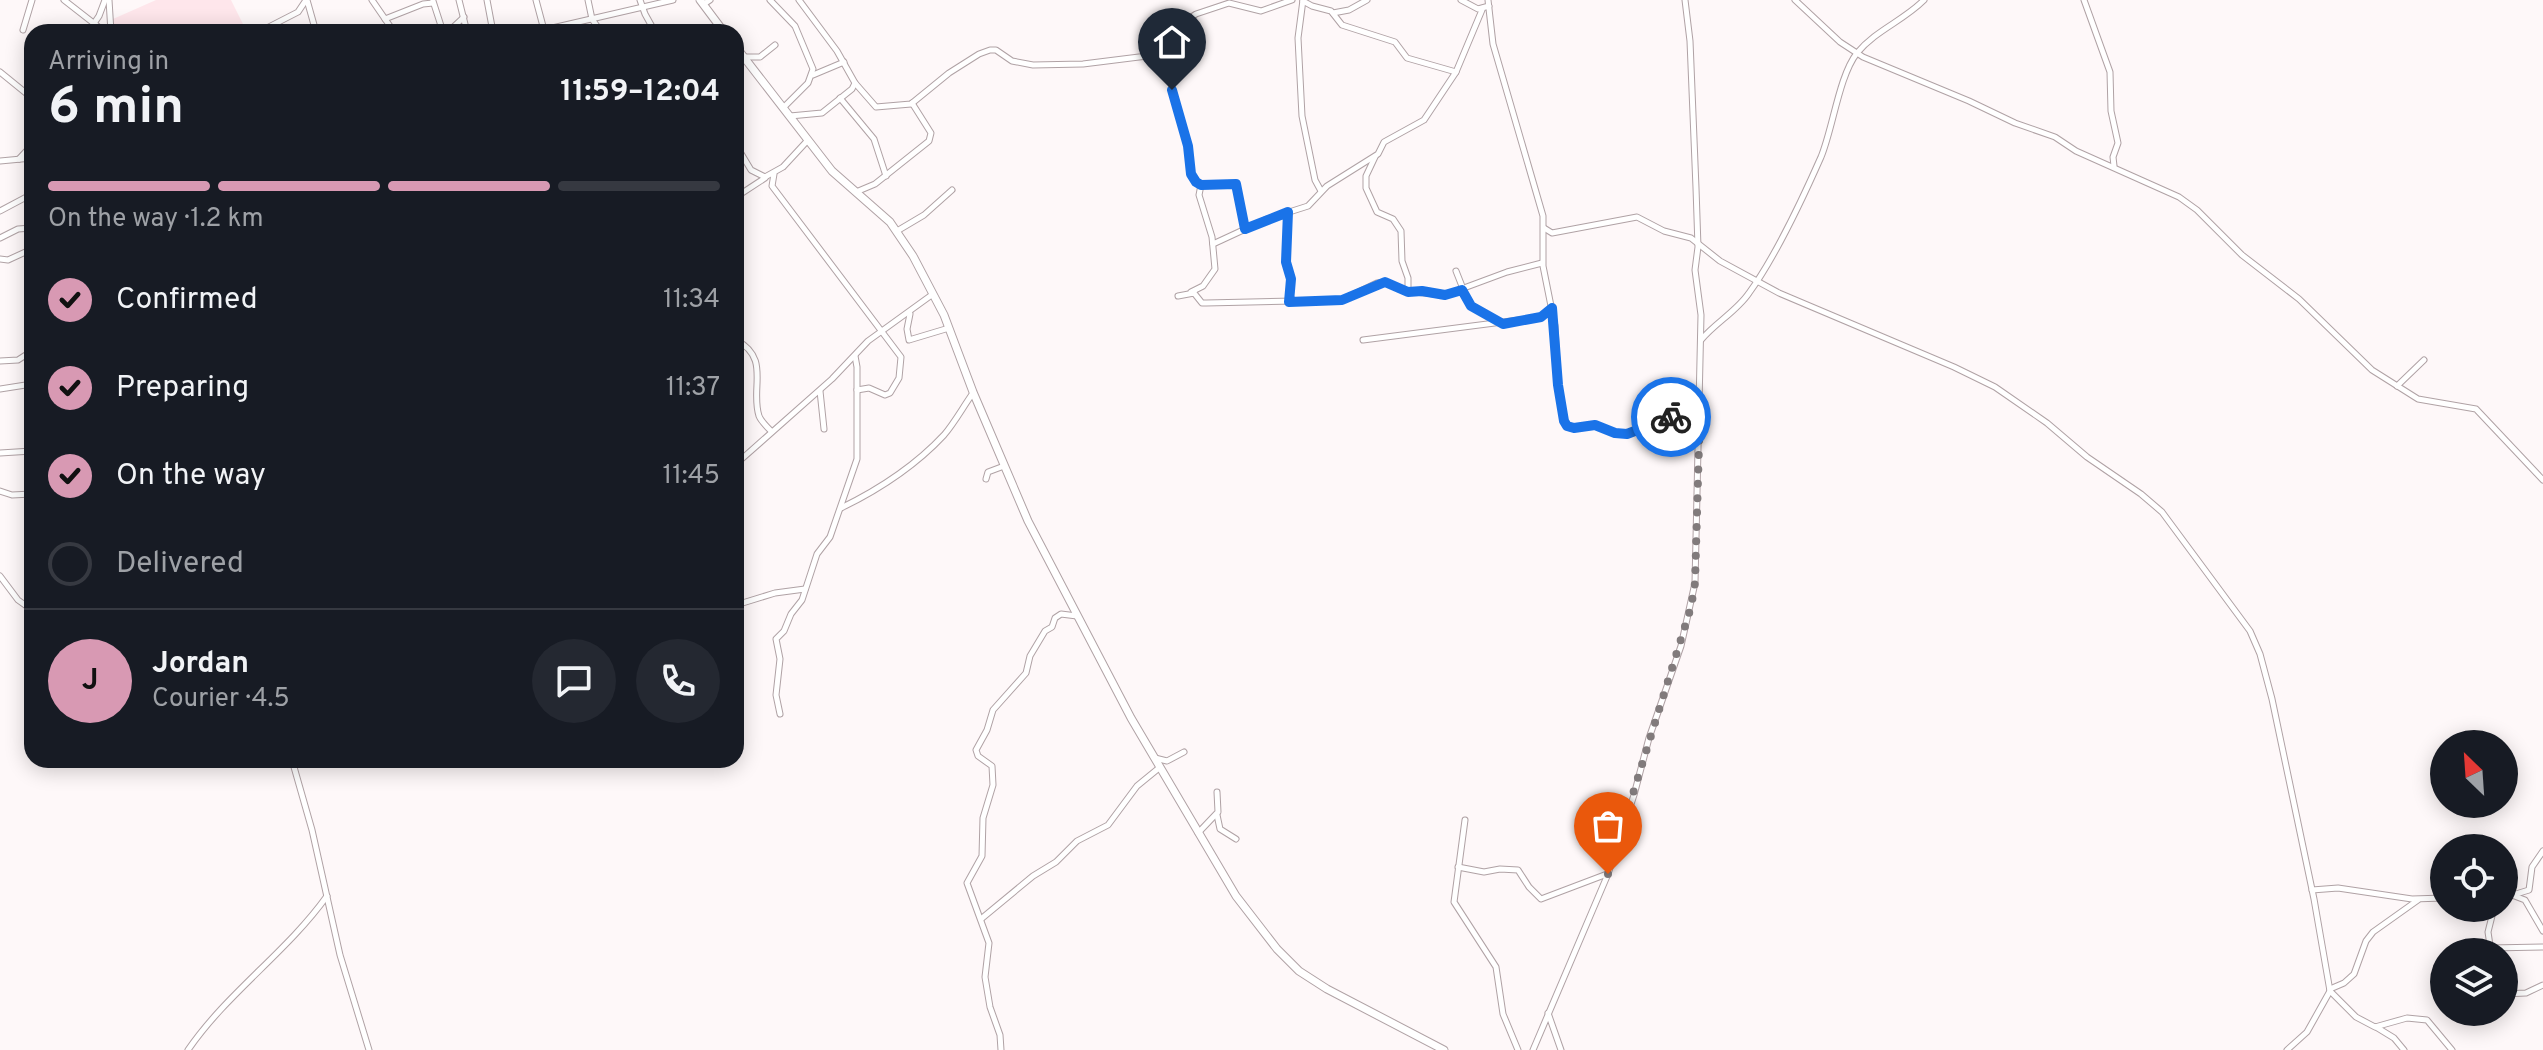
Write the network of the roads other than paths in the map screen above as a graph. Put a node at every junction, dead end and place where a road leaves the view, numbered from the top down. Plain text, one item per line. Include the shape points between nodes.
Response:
1 (32, 0) edge
2 (64, 0) edge
3 (107, 0) edge
4 (306, 0) edge
5 (372, 0) edge
6 (459, 0) edge
7 (487, 0) edge
8 (536, 0) edge
9 (588, 0) edge
10 (673, 0) edge
11 (770, 0) edge
12 (799, 0) edge
13 (1292, 0) edge
14 (1302, 0) edge
15 (1367, 0) edge
16 (1461, 0) edge
17 (1685, 0) edge
18 (1795, 0) edge
19 (1924, 0) edge
20 (2084, 0) edge
21 (433, 1) edge
22 (705, 1) edge
23 (641, 3) edge
24 (1488, 3) edge
25 (1482, 10) junction
26 (1333, 13) junction
27 (464, 17) junction
28 (385, 19) junction
29 (592, 19) junction
30 (25, 24) edge
31 (86, 24) edge
32 (92, 24) edge
33 (108, 24) edge
34 (275, 24) edge
35 (314, 24) edge
36 (388, 24) edge
37 (443, 24) edge
38 (456, 24) edge
39 (465, 24) edge
40 (492, 24) edge
41 (542, 24) edge
42 (576, 24) edge
43 (595, 24) edge
44 (651, 24) edge
45 (719, 24) edge
46 (24, 27) edge
47 (23, 30) dead end
48 (1173, 39) junction
49 (775, 45) dead end
50 (1857, 54) junction
51 (744, 57) edge
52 (744, 58) edge
53 (845, 62) junction
54 (0, 72) edge
55 (1456, 72) junction
56 (812, 76) junction
57 (855, 83) junction
58 (24, 91) edge
59 (840, 98) junction
60 (912, 103) junction
61 (785, 112) junction
62 (808, 140) junction
63 (24, 154) edge
64 (1376, 155) junction
65 (19, 159) junction
66 (24, 159) edge
67 (744, 159) edge
68 (0, 161) edge
69 (2114, 167) junction
70 (771, 175) junction
71 (886, 176) junction
72 (755, 182) junction
73 (772, 185) junction
74 (1201, 185) junction
75 (952, 190) dead end
76 (744, 191) edge
77 (1321, 191) junction
78 (856, 192) junction
79 (24, 198) edge
80 (0, 211) edge
81 (1288, 212) junction
82 (1544, 228) junction
83 (24, 229) edge
84 (1245, 229) junction
85 (897, 231) junction
86 (0, 238) edge
87 (1213, 244) junction
88 (1698, 244) junction
89 (24, 253) edge
90 (0, 259) edge
91 (1543, 263) junction
92 (1456, 271) dead end
93 (1756, 281) junction
94 (1462, 290) junction
95 (1408, 292) junction
96 (1190, 293) junction
97 (934, 294) junction
98 (1178, 296) dead end
99 (1289, 302) junction
100 (1552, 308) junction
101 (910, 313) junction
102 (1503, 324) junction
103 (949, 328) junction
104 (881, 331) junction
105 (1363, 340) dead end
106 (1701, 340) junction
107 (744, 345) edge
108 (24, 356) edge
109 (855, 356) junction
110 (2424, 360) dead end
111 (0, 361) edge
112 (24, 385) edge
113 (2397, 386) junction
114 (0, 389) edge
115 (820, 390) junction
116 (857, 390) junction
117 (973, 392) junction
118 (1700, 411) junction
119 (824, 429) dead end
120 (771, 431) junction
121 (24, 452) edge
122 (0, 453) edge
123 (744, 456) edge
124 (1004, 466) junction
125 (986, 479) dead end
126 (2543, 480) edge
127 (0, 491) edge
128 (24, 494) edge
129 (840, 508) junction
130 (0, 576) edge
131 (805, 589) junction
132 (744, 603) edge
133 (24, 604) edge
134 (1077, 616) junction
135 (780, 714) dead end
136 (1184, 752) dead end
137 (1154, 758) junction
138 (294, 768) edge
139 (1159, 768) junction
140 (1217, 792) dead end
141 (1217, 814) junction
142 (1465, 820) dead end
143 (1198, 833) junction
144 (1236, 839) dead end
145 (2543, 851) edge
146 (1458, 867) junction
147 (1608, 874) junction
148 (2312, 890) junction
149 (2518, 893) edge
150 (328, 895) junction
151 (2518, 896) edge
152 (2419, 899) junction
153 (2430, 899) edge
154 (981, 919) junction
155 (2543, 931) edge
156 (2543, 947) edge
157 (2518, 948) edge
158 (2543, 985) edge
159 (2330, 990) junction
160 (2518, 993) edge
161 (1548, 1013) junction
162 (2375, 1027) junction
163 (188, 1050) edge
164 (369, 1050) edge
165 (1001, 1050) edge
166 (1444, 1050) edge
167 (1518, 1050) edge
168 (1533, 1050) edge
169 (1561, 1050) edge
170 (2287, 1050) edge
171 (2404, 1050) edge
172 (2452, 1050) edge

1 - 30 street
2 - 31 street
3 - 32 street
3 - 33 street
4 - 34 street via 298,12
4 - 35 street
5 - 28 street
6 - 27 street
7 - 40 street
8 - 41 street
9 - 29 street
10 - 23 street
11 - 56 street via 796,28
12 - 53 street
13 - 48 street via 1261,11 1226,4 1191,17
14 - 26 street
14 - 77 street via 1302,116
15 - 26 street
16 - 25 street
17 - 88 street
18 - 50 street
19 - 50 street via 1875,34
20 - 69 street via 2110,72 2118,143
21 - 28 street
21 - 37 street
22 - 45 street
23 - 29 street
23 - 44 street
24 - 25 street
24 - 82 street via 1493,44
25 - 55 street
26 - 55 street via 1342,25 1395,42 1407,58
27 - 38 street
27 - 39 street
28 - 36 street
29 - 42 street
29 - 43 street
46 - 47 street
48 - 60 street via 1164,50 1147,56 1083,64 1022,64 990,50 949,73
48 - 74 street via 1172,90 1191,174
49 - 51 street via 760,57
50 - 69 street
50 - 93 street via 1822,155
52 - 61 street
53 - 56 street
53 - 57 street
54 - 58 street
55 - 64 street via 1428,117 1384,142
56 - 61 street
57 - 59 street
57 - 60 street via 876,107
59 - 61 street via 822,113
59 - 71 street via 874,139
60 - 71 street via 931,137
61 - 62 street
62 - 70 street
62 - 78 street
63 - 65 street
64 - 77 street
64 - 95 street via 1366,188 1377,212 1393,219 1401,231
65 - 66 street
65 - 68 street
67 - 70 street via 751,170
69 - 113 street via 2191,206 2372,370
70 - 72 street
70 - 73 street
71 - 78 street
72 - 73 street
72 - 76 street
73 - 104 street
74 - 84 street via 1236,184
74 - 87 street
75 - 85 street
77 - 81 street via 1308,206
78 - 85 street
79 - 80 street
81 - 84 street
81 - 99 street
82 - 88 street via 1552,233 1637,217
82 - 91 street
83 - 86 street
84 - 87 street
85 - 97 street
87 - 96 street via 1215,271
88 - 93 street
88 - 106 street
89 - 90 street
91 - 94 street
91 - 100 street
92 - 94 street
93 - 106 street
93 - 148 street via 1995,387 2162,512 2256,646
94 - 95 street via 1445,295
94 - 102 street via 1471,306
95 - 99 street via 1380,282 1342,300
96 - 98 street
96 - 99 street via 1204,303
97 - 101 street
97 - 103 street
100 - 102 street via 1541,317
100 - 118 street via 1567,426 1595,425 1627,434
101 - 103 street via 909,340
101 - 104 street
102 - 105 street
103 - 117 street
104 - 109 street
104 - 116 street via 901,357 895,388 885,395 869,388
106 - 118 street
107 - 120 street via 757,366 759,416
108 - 111 street
109 - 115 street
109 - 116 street
110 - 113 street
112 - 114 street
113 - 126 street via 2427,402 2476,409
115 - 119 street
115 - 120 street
116 - 129 street via 858,453
117 - 124 street
117 - 129 street via 926,452 877,490
118 - 147 street via 1691,607
120 - 123 street
121 - 122 street
124 - 125 street via 988,472
124 - 134 street
127 - 128 street
129 - 131 street
130 - 133 street
131 - 132 street
131 - 135 street via 776,639
134 - 137 street
134 - 154 street via 1061,614 1045,631 1026,673 993,710 977,747 978,756 992,766 993,785 984,814 982,856 967,883
136 - 137 street via 1167,761
137 - 139 street
138 - 150 street
139 - 143 street
139 - 154 street via 1137,786 1108,825 1077,841
140 - 141 street
141 - 143 street
141 - 144 street via 1220,829
142 - 146 street
143 - 166 street via 1236,896 1299,971
145 - 149 street via 2532,867 2529,890
146 - 147 street via 1518,870 1540,899
146 - 167 street via 1454,902 1496,967 1503,1014
147 - 161 street
148 - 152 street via 2353,889
148 - 159 street
150 - 163 street
150 - 164 street
151 - 155 street via 2531,906
152 - 153 street
152 - 159 street via 2368,937 2354,974
154 - 165 street via 989,949 985,977
156 - 157 street
158 - 160 street
159 - 162 street via 2356,1017
159 - 170 street via 2313,1023
161 - 168 street
161 - 169 street
162 - 171 street
162 - 172 street via 2407,1018 2427,1020

